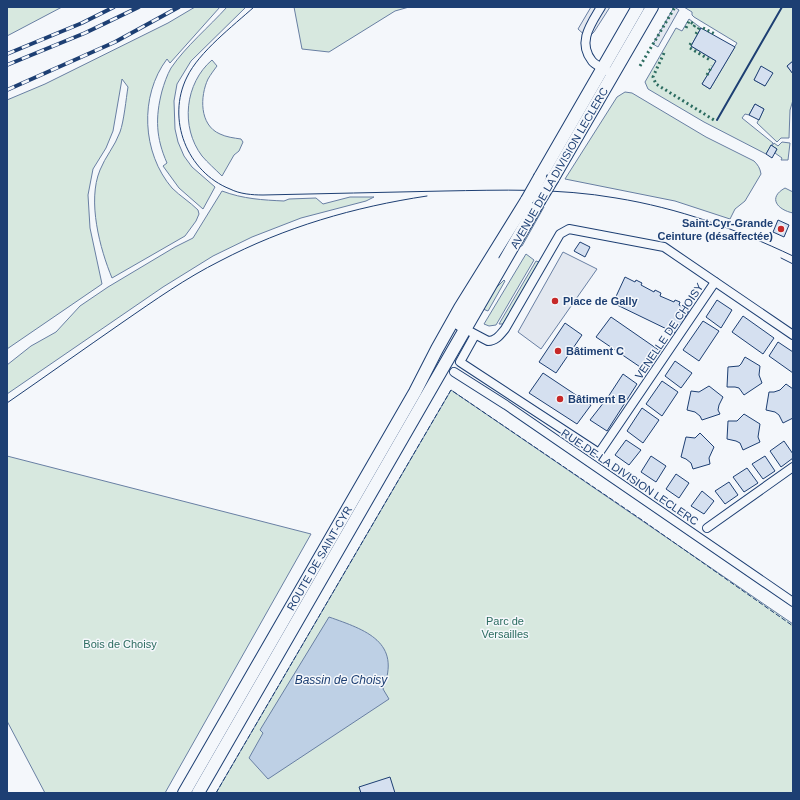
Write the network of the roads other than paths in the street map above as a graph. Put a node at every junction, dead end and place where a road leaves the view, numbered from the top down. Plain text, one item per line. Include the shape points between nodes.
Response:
1 (601, 7) edge
2 (638, 7) edge
3 (652, 7) edge
4 (608, 71) junction
5 (716, 282) junction
6 (463, 328) junction
7 (793, 336) edge
8 (454, 372) dead end
9 (793, 467) edge
10 (707, 528) dead end
11 (793, 602) edge
12 (184, 793) edge
13 (198, 793) edge

1 - 4 street via 584,39 586,51 592,62
2 - 4 main road, AVENUE DE LA DIVISION LECLERC
3 - 4 main road, AVENUE DE LA DIVISION LECLERC
4 - 6 main road, AVENUE DE LA DIVISION LECLERC, bridge via 578,136
4 - 6 main road, AVENUE DE LA DIVISION LECLERC, bridge via 502,241
5 - 6 street via 664,247 569,229 560,234 498,337 488,341
5 - 6 street, VENELLE DE CHOISY via 599,453 460,362
5 - 7 street
6 - 12 main road, ROUTE DE SAINT-CYR via 415,392
6 - 13 main road, ROUTE DE SAINT-CYR
8 - 11 street, RUE DE LA DIVISION LECLERC
9 - 10 street

